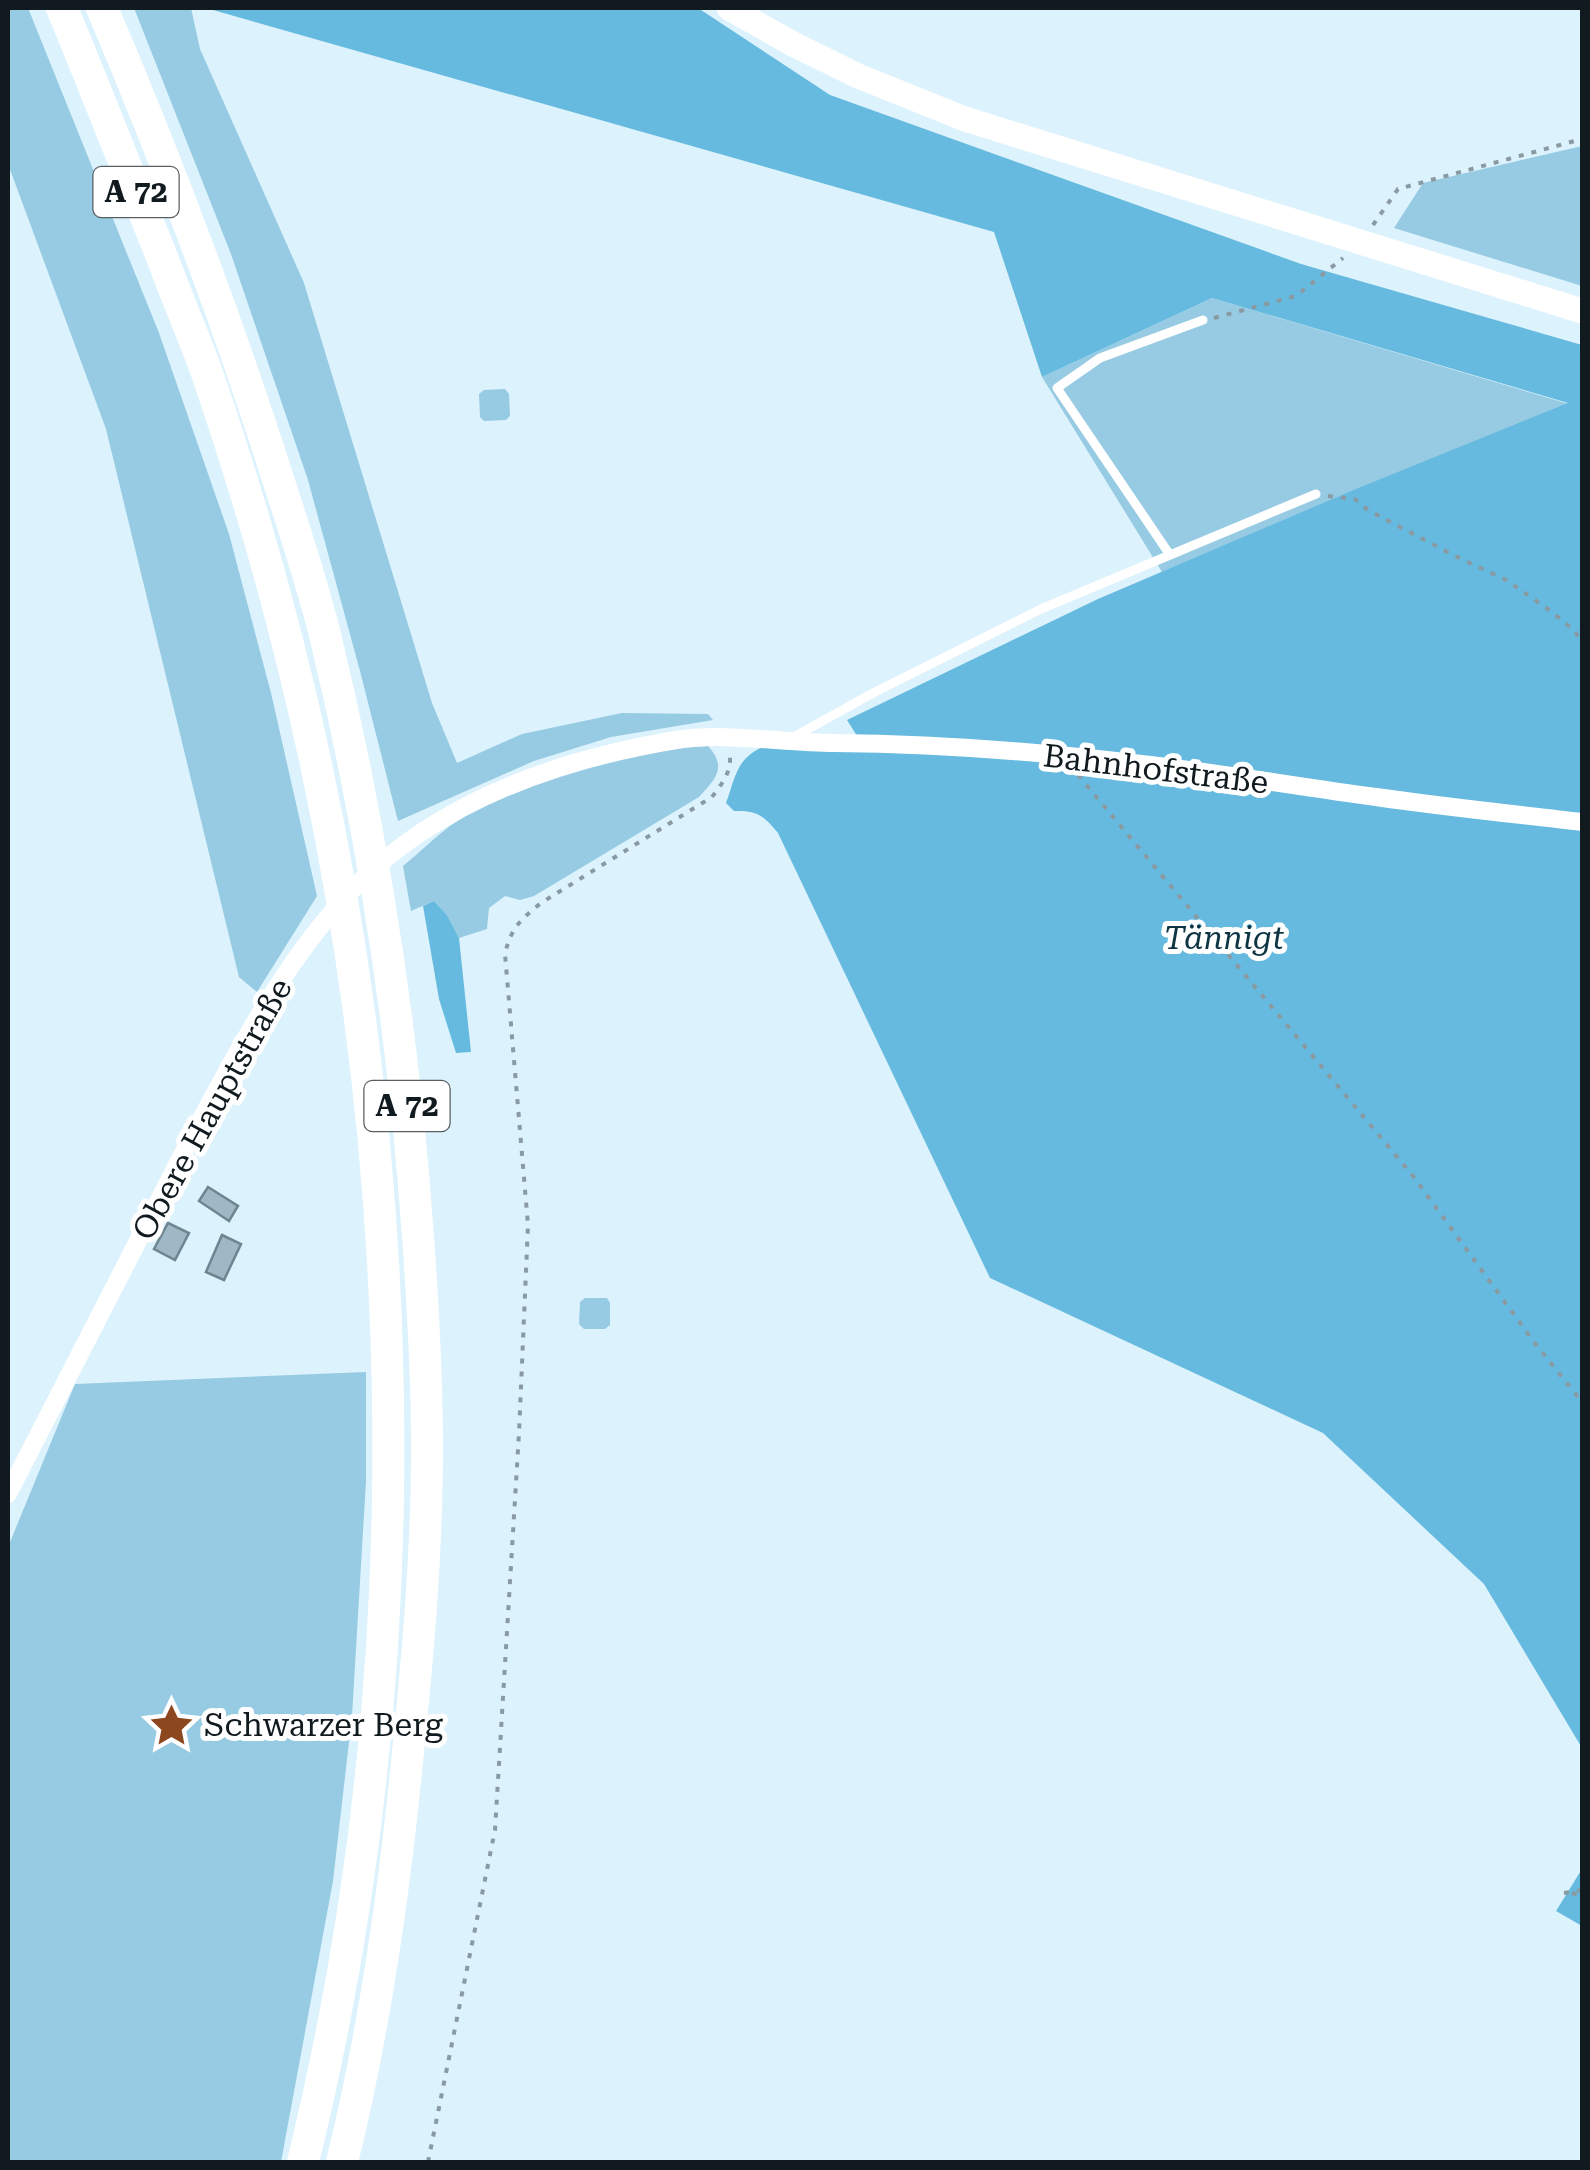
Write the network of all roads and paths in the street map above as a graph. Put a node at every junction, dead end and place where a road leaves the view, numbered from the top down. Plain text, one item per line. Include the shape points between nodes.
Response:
1 (62, 8) edge
2 (102, 8) edge
3 (729, 8) edge
4 (1582, 139) edge
5 (1361, 242) junction
6 (1582, 312) edge
7 (1204, 320) joint
8 (1316, 494) joint
9 (1170, 555) junction
10 (1582, 644) edge
11 (728, 737) junction
12 (783, 742) junction
13 (1063, 756) junction
14 (1582, 822) edge
15 (1582, 1402) edge
16 (8, 1494) edge
17 (1566, 1892) dead end
18 (1582, 1893) edge
19 (303, 2162) edge
20 (342, 2162) edge
21 (428, 2162) edge

1 - 19 highway, A 72 via 208,378 254,525 322,797 365,1054 386,1300 385,1578 360,1856
2 - 20 highway, A 72 via 243,371 324,629 386,936 413,1157 427,1448 414,1706 375,2003
3 - 5 main road via 858,76 965,119
4 - 5 path via 1398,189
5 - 6 main road
5 - 7 path via 1296,296
7 - 9 lane via 1100,358 1056,388
8 - 9 lane
8 - 10 path via 1356,499 1506,580 1562,620
9 - 12 lane via 1041,610
11 - 12 street, Bahnhofstraße
11 - 16 street, Obere Hauptstraße via 680,739 524,779 463,806 364,877 300,954 230,1065
11 - 21 path via 730,764 712,797 541,903 522,918 505,954 528,1225 495,1830
12 - 13 street, Bahnhofstraße
13 - 14 street, Bahnhofstraße
13 - 15 path via 1412,1176
17 - 18 path

